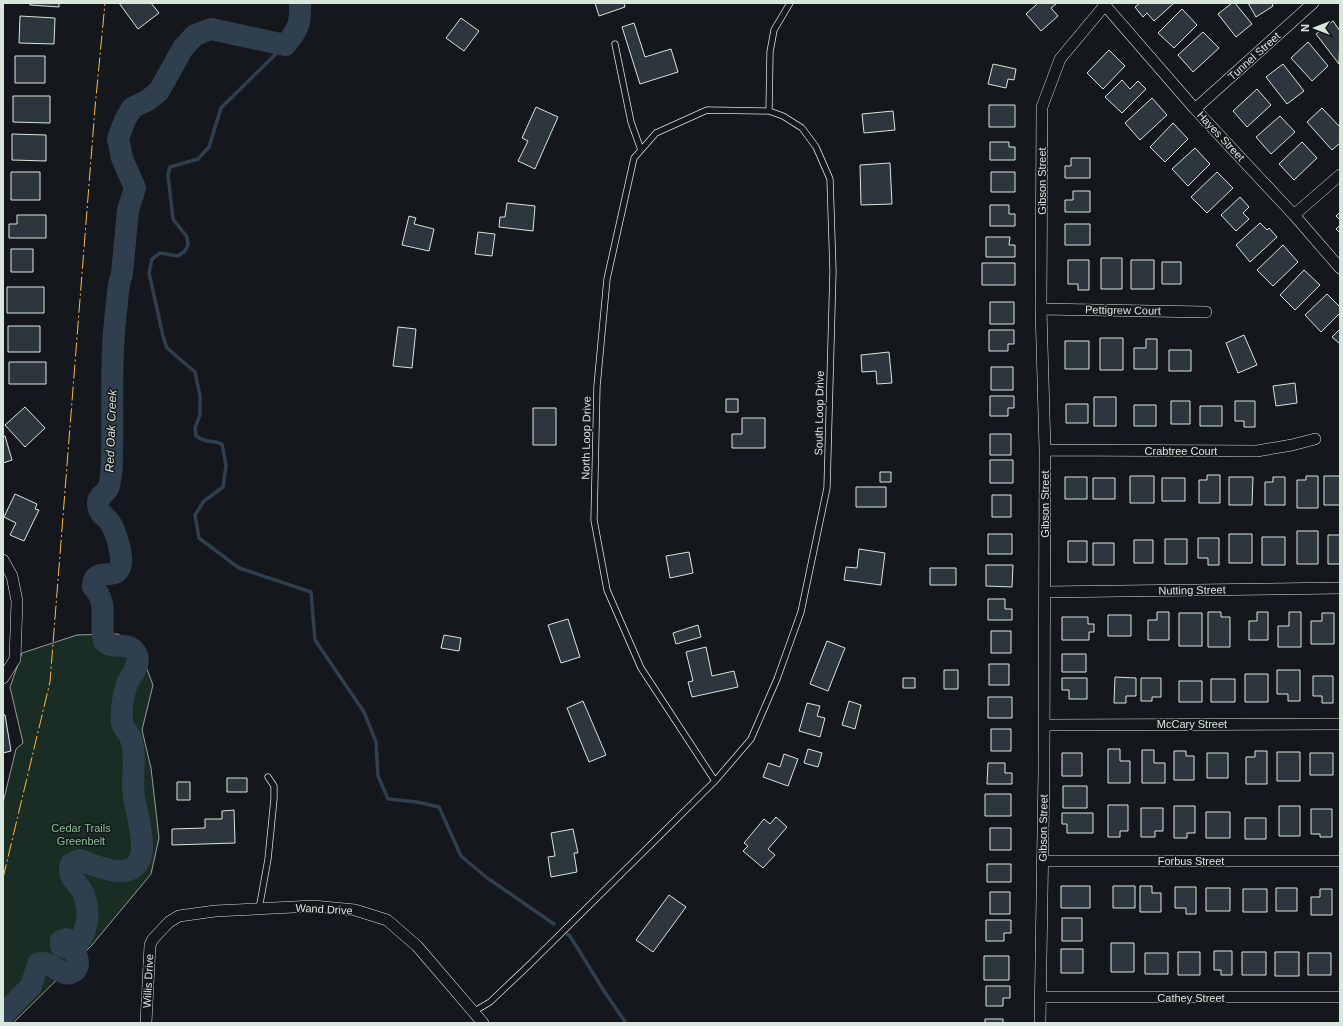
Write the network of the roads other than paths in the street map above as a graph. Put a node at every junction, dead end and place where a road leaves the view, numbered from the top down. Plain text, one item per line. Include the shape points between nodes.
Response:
1 (790, 3) edge
2 (1313, 3) edge
3 (1104, 4) edge
4 (615, 44) dead end
5 (1195, 109) junction
6 (707, 110) joint
7 (769, 111) junction
8 (641, 150) junction
9 (1340, 175) edge
10 (1294, 215) junction
11 (1340, 268) edge
12 (1041, 309) junction
13 (1206, 312) dead end
14 (1315, 439) dead end
15 (1045, 450) junction
16 (3, 560) edge
17 (1340, 588) edge
18 (1045, 592) junction
19 (3, 678) edge
20 (1340, 724) edge
21 (1044, 725) junction
22 (268, 777) dead end
23 (716, 781) junction
24 (1042, 861) junction
25 (1340, 861) edge
26 (259, 909) junction
27 (215, 911) joint
28 (1041, 997) junction
29 (1340, 997) edge
30 (473, 1012) junction
31 (146, 1023) edge
32 (483, 1023) edge
33 (1040, 1023) edge

1 - 7 lane via 774,30 770,52
2 - 5 street, Tunnel Street
3 - 5 street, Hayes Street
3 - 12 street, Gibson Street via 1060,59 1042,107
4 - 8 lane via 631,122
5 - 10 street, Hayes Street
6 - 7 lane, South Loop Drive
6 - 8 lane, North Loop Drive via 656,133
7 - 23 lane, South Loop Drive via 802,128 816,147 830,179 832,271 827,488 801,612 777,679 751,739
8 - 23 lane, North Loop Drive via 634,158 607,279 597,386 594,520 607,590 641,668
9 - 10 street
10 - 11 street, Hayes Street
12 - 13 street, Pettigrew Court
12 - 15 street, Gibson Street
14 - 15 street, Crabtree Court via 1292,446 1257,451
15 - 18 street, Gibson Street
16 - 19 street via 12,576 17,601 15,659
17 - 18 street, Nutting Street
18 - 21 street, Gibson Street
20 - 21 street, McCary Street
21 - 24 street, Gibson Street
22 - 26 lane via 274,786 274,799 268,859
23 - 30 lane, South Loop Drive via 529,965 490,1002
24 - 25 street, Forbus Street
24 - 28 street, Gibson Street
26 - 27 street, Wand Drive
26 - 30 street, Wand Drive via 312,906 355,910 387,920 417,946
27 - 31 street, Willis Drive via 179,916 169,922 153,940 150,945
28 - 29 street, Cathey Street
28 - 33 street, Gibson Street
30 - 32 street, Wand Drive

